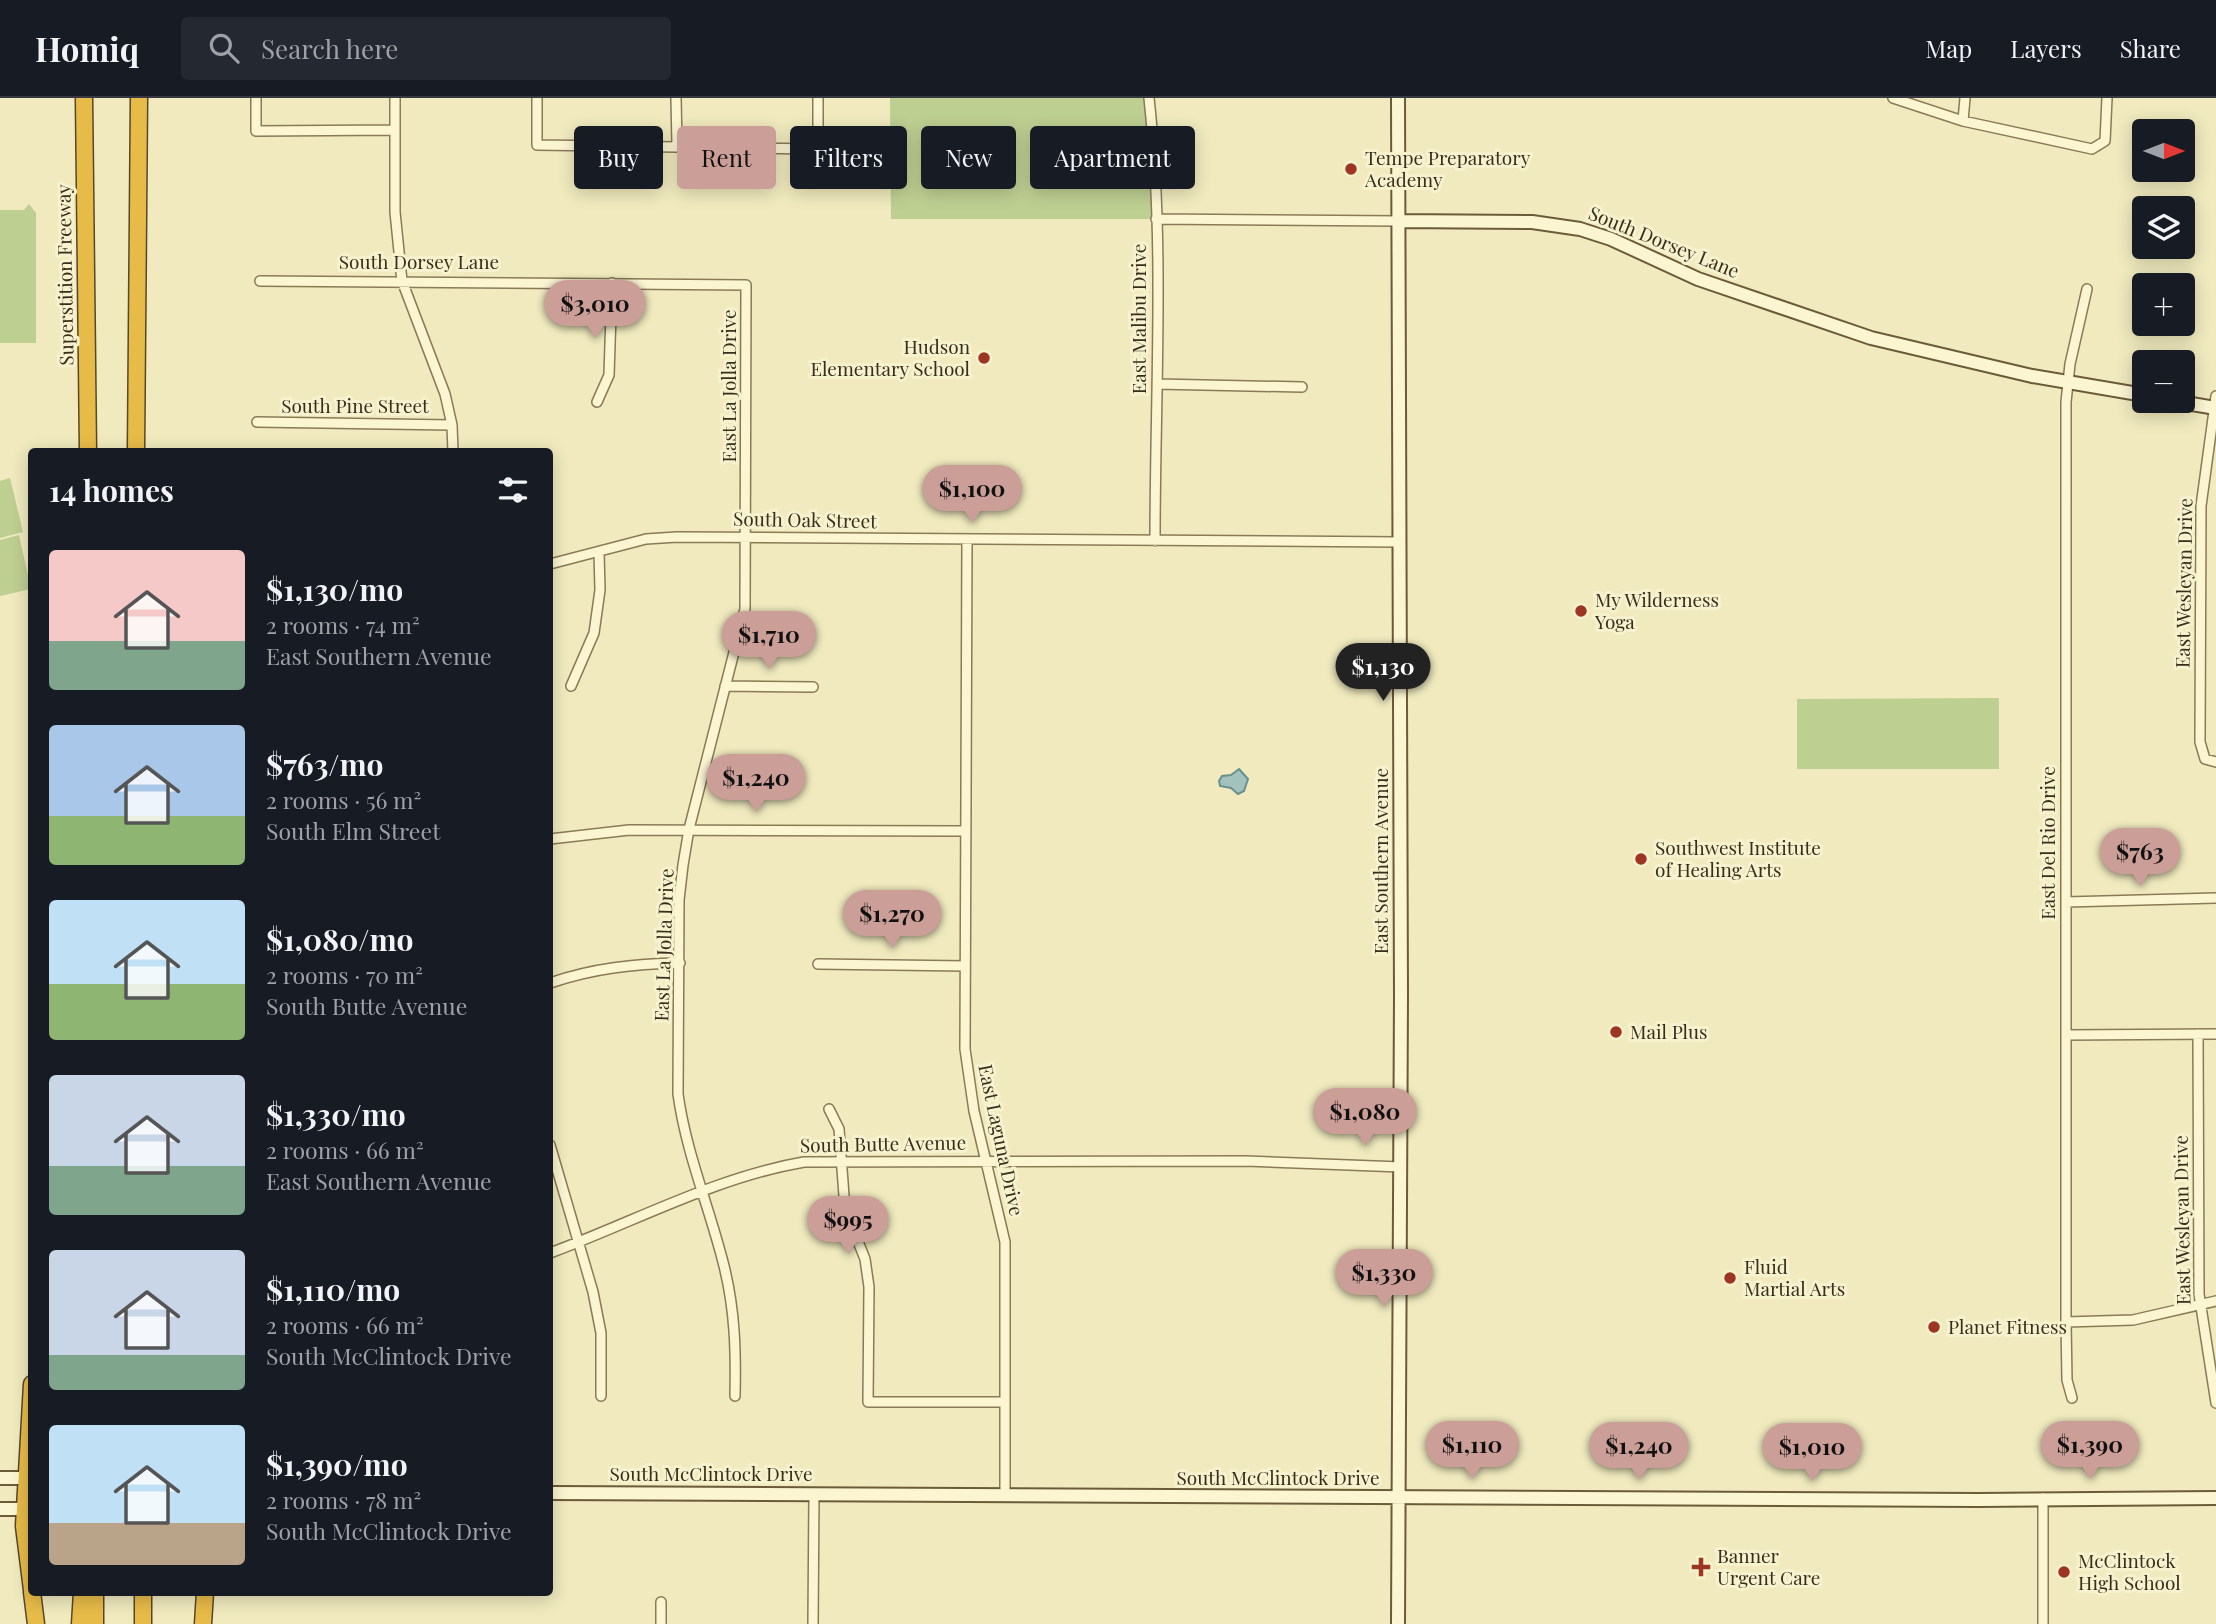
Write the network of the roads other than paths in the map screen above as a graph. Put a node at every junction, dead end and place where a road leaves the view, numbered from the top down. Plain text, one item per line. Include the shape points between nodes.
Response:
1 (84, 98) edge
2 (139, 98) edge
3 (256, 98) edge
4 (395, 98) edge
5 (537, 98) edge
6 (676, 98) edge
7 (818, 98) edge
8 (1149, 98) edge
9 (1398, 98) edge
10 (1893, 98) edge
11 (1965, 98) edge
12 (2107, 98) edge
13 (1963, 121) junction
14 (395, 130) junction
15 (677, 145) joint
16 (776, 148) edge
17 (1156, 219) junction
18 (1398, 221) junction
19 (260, 281) dead end
20 (402, 281) junction
21 (612, 283) junction
22 (746, 285) joint
23 (2087, 289) dead end
24 (2067, 382) junction
25 (1157, 384) junction
26 (1302, 387) dead end
27 (2132, 393) edge
28 (597, 402) dead end
29 (2195, 403) edge
30 (2215, 404) edge
31 (257, 422) dead end
32 (452, 425) junction
33 (87, 448) edge
34 (136, 448) edge
35 (453, 448) edge
36 (747, 537) junction
37 (967, 539) junction
38 (1155, 541) junction
39 (1400, 542) junction
40 (599, 552) junction
41 (553, 563) edge
42 (571, 685) dead end
43 (725, 685) junction
44 (813, 687) dead end
45 (2216, 762) edge
46 (689, 829) junction
47 (964, 831) junction
48 (553, 839) edge
49 (2216, 898) edge
50 (2066, 902) junction
51 (680, 963) junction
52 (818, 964) dead end
53 (965, 966) junction
54 (553, 982) edge
55 (2198, 1034) junction
56 (2216, 1034) edge
57 (2066, 1035) junction
58 (829, 1109) dead end
59 (553, 1156) edge
60 (987, 1159) junction
61 (839, 1160) junction
62 (1401, 1167) junction
63 (702, 1192) junction
64 (578, 1243) junction
65 (553, 1252) edge
66 (2216, 1301) edge
67 (2199, 1305) junction
68 (2066, 1322) junction
69 (601, 1396) dead end
70 (735, 1396) dead end
71 (2072, 1398) dead end
72 (1005, 1402) junction
73 (2216, 1403) edge
74 (0, 1478) edge
75 (28, 1478) edge
76 (553, 1493) edge
77 (814, 1494) junction
78 (1005, 1496) junction
79 (1398, 1497) junction
80 (2216, 1498) edge
81 (2043, 1499) junction
82 (0, 1509) edge
83 (28, 1509) edge
84 (28, 1558) edge
85 (33, 1596) edge
86 (82, 1596) edge
87 (95, 1596) edge
88 (142, 1596) edge
89 (205, 1596) edge
90 (661, 1602) dead end
91 (36, 1624) edge
92 (80, 1624) edge
93 (95, 1624) edge
94 (143, 1624) edge
95 (203, 1624) edge
96 (661, 1624) edge
97 (813, 1624) edge
98 (1398, 1624) edge
99 (2043, 1624) edge

1 - 33 highway, Superstition Freeway
2 - 34 highway
3 - 14 street via 256,131
4 - 14 street
5 - 15 street via 537,145
6 - 15 street
7 - 16 street via 818,149
8 - 17 street, East Malibu Drive
9 - 18 main road, East Southern Avenue
10 - 13 street
11 - 13 street
12 - 13 street via 2102,145 2086,149
14 - 20 street
17 - 18 street, South Dorsey Lane
17 - 25 street, East Malibu Drive
18 - 24 main road, South Dorsey Lane via 1532,222 1587,230 1698,279 1871,338
18 - 39 main road, East Southern Avenue
19 - 20 street, South Dorsey Lane
20 - 21 street, South Dorsey Lane
20 - 32 street via 445,394
21 - 22 street, South Dorsey Lane
21 - 28 street via 609,375
22 - 36 street, East La Jolla Drive
23 - 24 street, East Del Rio Drive
24 - 27 main road, South Dorsey Lane
24 - 50 street, East Del Rio Drive
25 - 26 street
25 - 38 street, East Malibu Drive
29 - 30 main road
30 - 45 street, East Wesleyan Drive via 2201,506 2200,743 2205,759
31 - 32 street, South Pine Street
32 - 35 street
36 - 37 street, South Oak Street
36 - 40 street, South Oak Street via 646,539
36 - 43 street, East La Jolla Drive via 745,609
37 - 38 street, South Oak Street
37 - 47 street, East Laguna Drive
38 - 39 street, South Oak Street
39 - 62 main road, East Southern Avenue
40 - 41 street, South Oak Street
40 - 42 street via 594,633
43 - 44 street
43 - 46 street, East La Jolla Drive
46 - 47 street
46 - 48 street
46 - 51 street, East La Jolla Drive via 679,900
47 - 53 street, East Laguna Drive
49 - 50 street
50 - 57 street, East Del Rio Drive
51 - 54 street via 623,964
51 - 63 street, East La Jolla Drive via 678,1094 681,1121
52 - 53 street
53 - 60 street, East Laguna Drive via 965,1049
55 - 56 street
55 - 57 street
55 - 67 street, East Wesleyan Drive
57 - 68 street, East Del Rio Drive
58 - 61 street via 839,1129
59 - 64 street
60 - 61 street, South Butte Avenue
60 - 62 street, South Butte Avenue
60 - 72 street, East Laguna Drive via 1004,1242
61 - 63 street, South Butte Avenue via 770,1168
61 - 72 street via 845,1209 865,1259 869,1287 868,1402
62 - 79 main road, East Southern Avenue
63 - 64 street, South Butte Avenue
63 - 70 street, East La Jolla Drive via 725,1267 736,1331
64 - 65 street, South Butte Avenue
64 - 69 street via 601,1333
66 - 67 street
67 - 68 street via 2133,1320
67 - 73 street, East Wesleyan Drive
68 - 71 street, East Del Rio Drive via 2067,1380
72 - 78 street, East Laguna Drive
74 - 75 main road
76 - 77 main road, South McClintock Drive
77 - 78 main road, South McClintock Drive
77 - 97 street
78 - 79 main road, South McClintock Drive
79 - 81 main road, South McClintock Drive
79 - 98 main road, East Southern Avenue
80 - 81 main road, South McClintock Drive
81 - 99 street
82 - 83 main road
83 - 84 highway via 24,1526
85 - 91 highway
86 - 92 highway
87 - 93 highway
88 - 94 highway
89 - 95 highway
90 - 96 street

